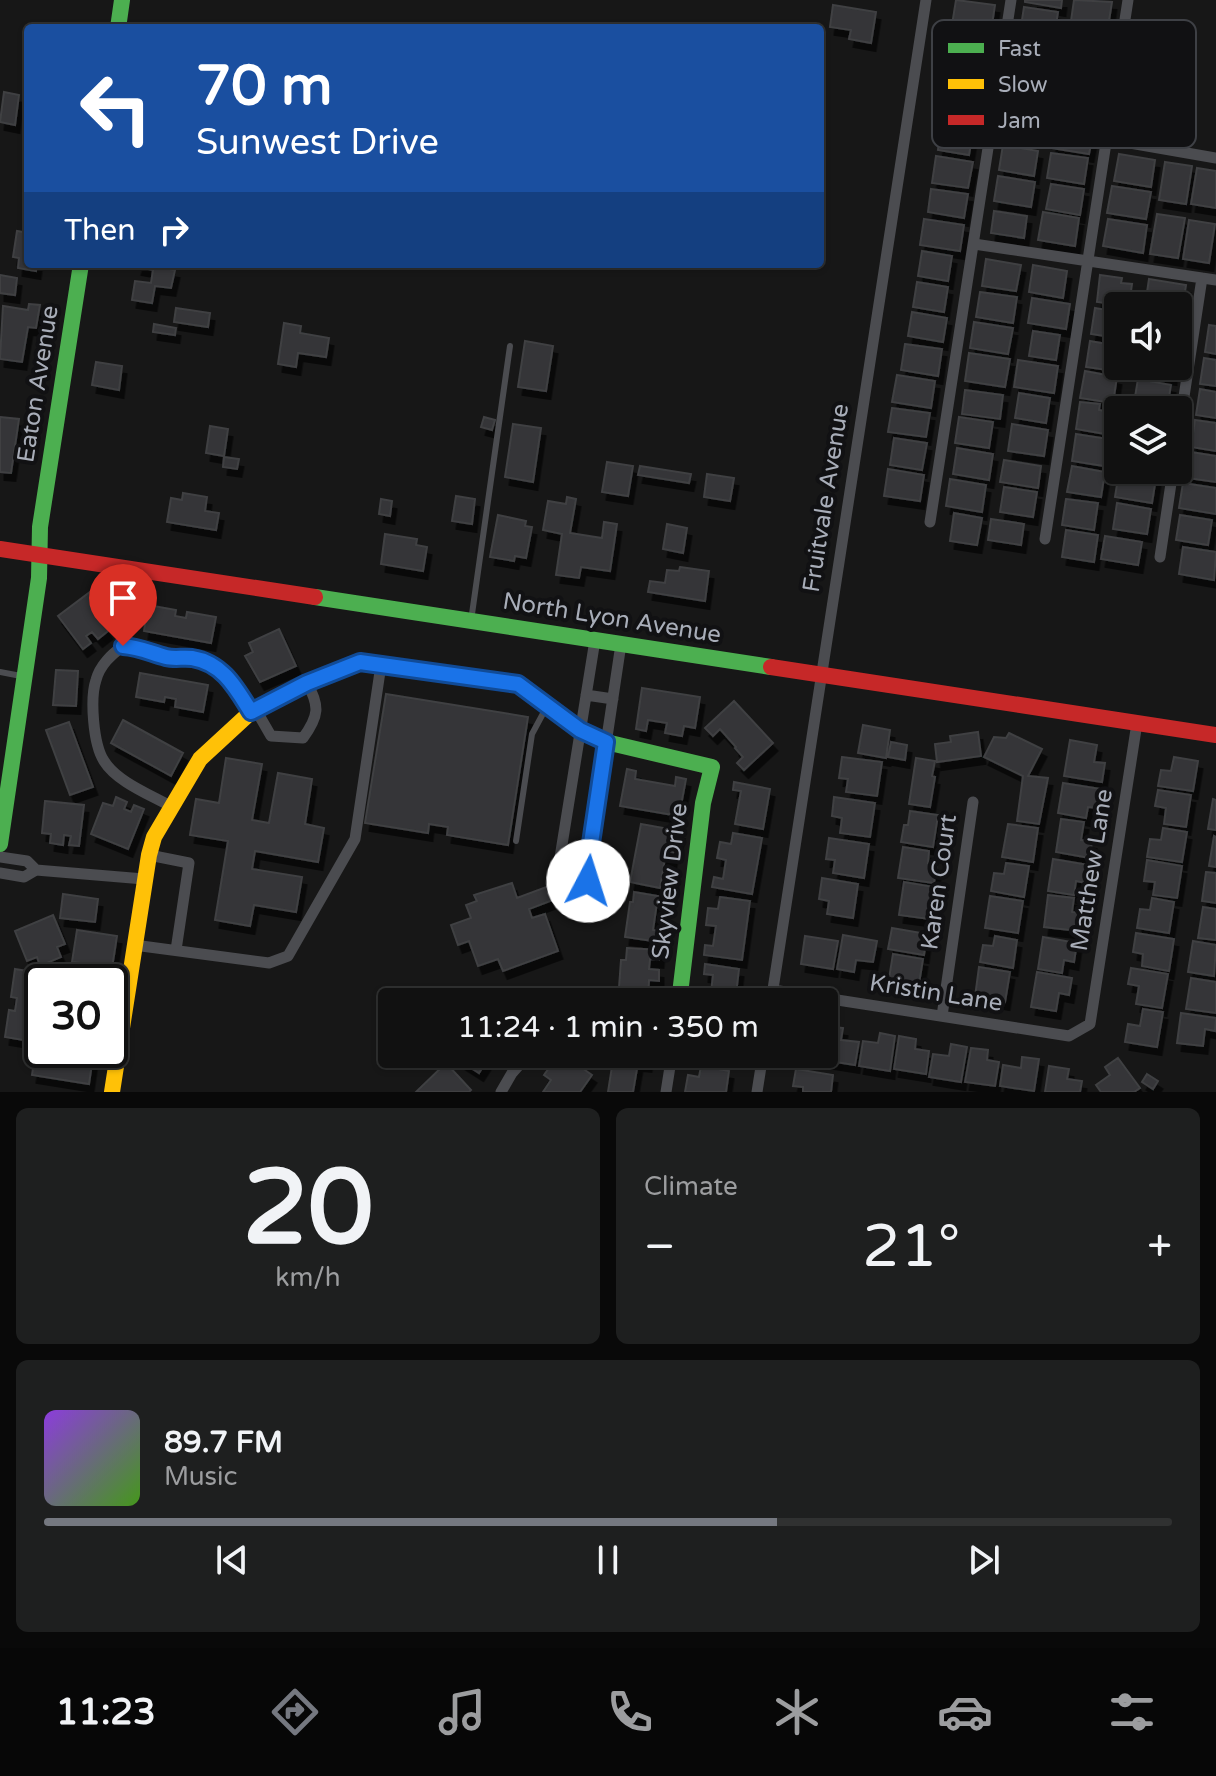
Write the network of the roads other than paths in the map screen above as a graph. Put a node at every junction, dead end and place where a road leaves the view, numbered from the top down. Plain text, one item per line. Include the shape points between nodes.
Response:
1 (122, 0) edge
2 (926, 0) edge
3 (1011, 0) edge
4 (1128, 0) edge
5 (1008, 20) edge
6 (1125, 20) edge
7 (119, 24) edge
8 (989, 148) edge
9 (1106, 148) edge
10 (1159, 148) edge
11 (1216, 158) edge
12 (974, 244) junction
13 (1088, 260) junction
14 (80, 268) edge
15 (1202, 278) junction
16 (1216, 280) edge
17 (510, 346) dead end
18 (1184, 396) edge
19 (1171, 484) edge
20 (930, 522) dead end
21 (1045, 539) dead end
22 (0, 549) edge
23 (40, 555) junction
24 (1160, 557) dead end
25 (471, 621) junction
26 (595, 640) junction
27 (621, 644) junction
28 (381, 665) junction
29 (0, 672) edge
30 (821, 675) junction
31 (25, 677) junction
32 (307, 683) junction
33 (586, 695) junction
34 (613, 699) junction
35 (548, 705) junction
36 (254, 711) junction
37 (1137, 723) junction
38 (580, 730) junction
39 (1216, 735) edge
40 (606, 742) junction
41 (973, 802) dead end
42 (172, 807) junction
43 (516, 841) dead end
44 (0, 844) edge
45 (149, 855) junction
46 (0, 857) edge
47 (36, 870) junction
48 (0, 873) edge
49 (557, 876) junction
50 (586, 877) junction
51 (144, 879) junction
52 (134, 945) junction
53 (176, 950) junction
54 (128, 969) edge
55 (681, 988) edge
56 (773, 988) edge
57 (838, 1004) edge
58 (942, 1016) junction
59 (1090, 1024) joint
60 (113, 1068) edge
61 (516, 1068) edge
62 (670, 1068) edge
63 (761, 1068) edge
64 (112, 1092) edge
65 (501, 1092) edge
66 (666, 1092) edge
67 (757, 1092) edge

1 - 7 street
2 - 30 street, Fruitvale Avenue
3 - 5 street
4 - 6 street
8 - 12 street
9 - 13 street
10 - 11 street
12 - 13 street
12 - 20 street
13 - 15 street
13 - 21 street
14 - 23 street, Eaton Avenue
15 - 16 street
15 - 18 street
17 - 25 lane
19 - 24 street
22 - 23 street, North Lyon Avenue
23 - 25 street, North Lyon Avenue
23 - 31 street, Eaton Avenue
25 - 26 street, North Lyon Avenue
26 - 27 street, North Lyon Avenue
26 - 33 street
27 - 30 street, North Lyon Avenue
27 - 34 street
28 - 32 street via 360,662
28 - 35 street via 518,684
28 - 53 street via 355,839 288,956 269,963
29 - 31 lane
30 - 37 street, North Lyon Avenue
30 - 56 street, Fruitvale Avenue
31 - 44 street, Eaton Avenue
32 - 36 street
32 - 36 street via 316,699 315,722 303,738 271,736
33 - 34 street
33 - 38 street
34 - 40 street
35 - 38 street
35 - 43 lane via 532,734
36 - 42 street via 200,759
36 - 42 street via 229,677 195,659 123,646 106,660 95,680 93,705 104,761
37 - 39 street, North Lyon Avenue
37 - 59 street, Matthew Lane
38 - 40 street
38 - 49 street
40 - 50 street
40 - 55 street, Skyview Drive via 712,767
41 - 58 street, Karen Court
42 - 45 street
45 - 51 street
45 - 53 street via 189,863
46 - 47 street via 27,861
47 - 48 street via 24,877
47 - 51 street
49 - 50 street via 574,868
49 - 50 street via 557,891 574,900 586,891
51 - 52 street
52 - 53 street
52 - 54 street
57 - 58 street, Kristin Lane
58 - 59 street, Kristin Lane via 1069,1036
60 - 64 street
61 - 65 street
62 - 66 street
63 - 67 street

